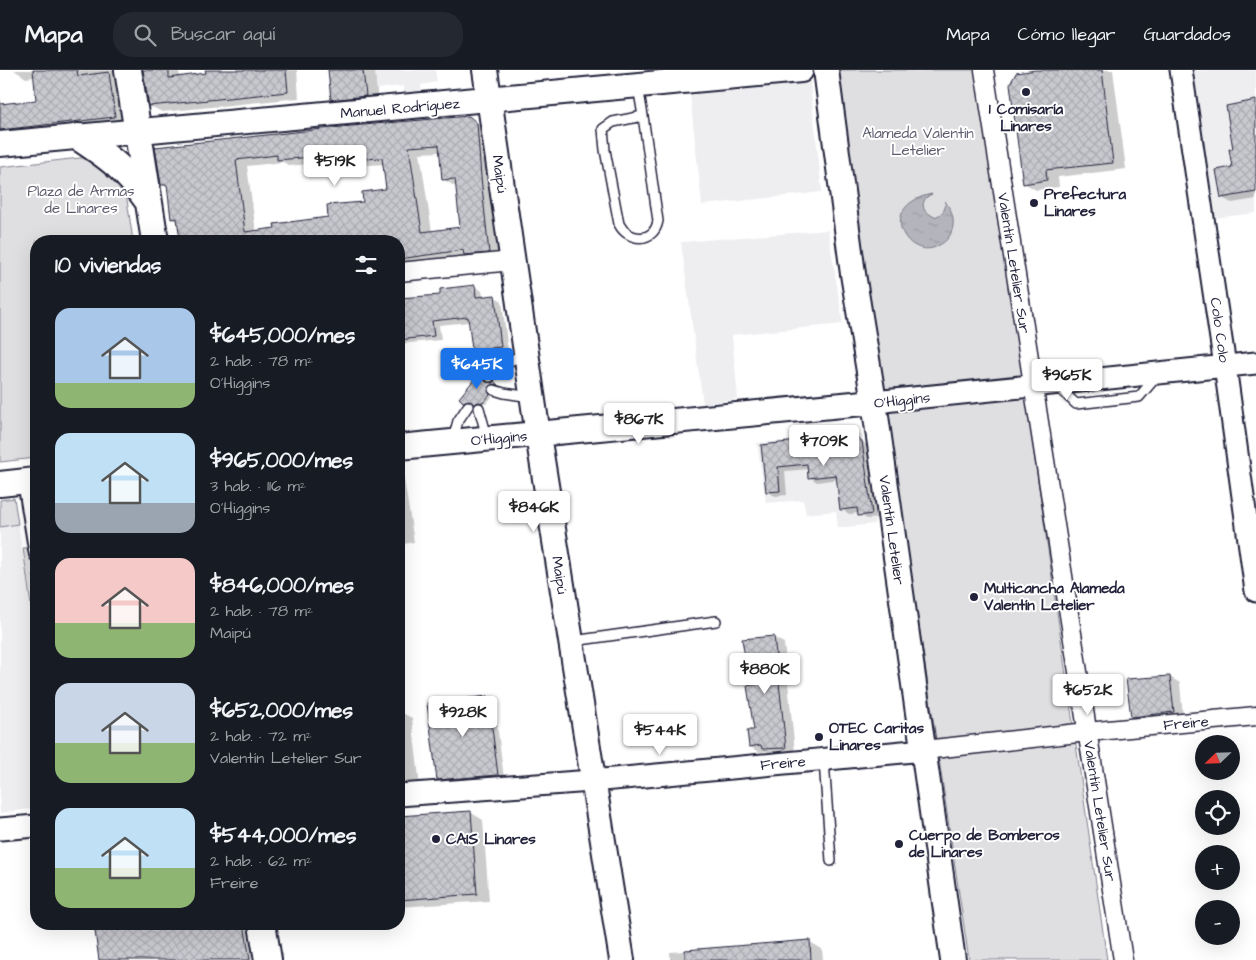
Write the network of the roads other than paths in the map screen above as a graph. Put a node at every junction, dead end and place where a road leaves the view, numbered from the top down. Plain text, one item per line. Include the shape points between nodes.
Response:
1 (128, 70) edge
2 (485, 70) edge
3 (801, 70) edge
4 (826, 70) edge
5 (984, 70) edge
6 (1181, 70) edge
7 (638, 86) junction
8 (490, 100) junction
9 (643, 116) junction
10 (138, 132) junction
11 (78, 137) junction
12 (0, 144) edge
13 (148, 201) junction
14 (154, 235) edge
15 (512, 261) junction
16 (405, 271) edge
17 (526, 352) junction
18 (1256, 363) edge
19 (1225, 366) junction
20 (490, 378) dead end
21 (1034, 387) junction
22 (494, 390) dead end
23 (533, 397) junction
24 (874, 402) junction
25 (468, 406) dead end
26 (479, 408) dead end
27 (538, 435) junction
28 (487, 439) junction
29 (453, 442) junction
30 (405, 446) edge
31 (30, 481) edge
32 (0, 484) edge
33 (1249, 497) edge
34 (1256, 590) edge
35 (716, 621) dead end
36 (571, 641) junction
37 (1256, 716) edge
38 (1087, 732) junction
39 (924, 750) junction
40 (824, 760) junction
41 (592, 780) junction
42 (405, 795) edge
43 (30, 826) edge
44 (0, 829) edge
45 (832, 862) dead end
46 (263, 930) edge
47 (268, 960) edge
48 (622, 960) edge
49 (953, 960) edge
50 (1123, 960) edge

1 - 10 main road
2 - 8 main road, Maipú
3 - 7 main road, Manuel Rodríguez
4 - 24 main road, Valentín Letelier
5 - 21 street, Valentín Letelier Sur
6 - 19 street, Colo Colo
7 - 8 main road, Manuel Rodríguez
7 - 9 lane
8 - 10 main road, Manuel Rodríguez
8 - 15 main road, Maipú
9 - 9 lane via 658,221 652,234 633,237 619,224 604,150 603,129 613,122
10 - 11 main road, Manuel Rodríguez
10 - 13 main road
11 - 12 main road, Manuel Rodríguez
11 - 13 main road via 113,160 133,179
13 - 14 main road
15 - 16 street
15 - 17 main road, Maipú
17 - 20 lane via 497,369
17 - 23 main road, Maipú
18 - 19 street, O'Higgins
19 - 21 street, O'Higgins
19 - 33 street, Colo Colo
21 - 24 street, O'Higgins
21 - 38 street, Valentín Letelier Sur
22 - 23 lane
23 - 27 main road, Maipú
24 - 27 main road, O'Higgins
24 - 39 main road, Valentín Letelier
25 - 29 lane via 458,421
26 - 28 lane
27 - 28 main road, O'Higgins
27 - 36 main road, Maipú
28 - 29 main road, O'Higgins
29 - 30 main road, O'Higgins
31 - 32 main road
33 - 34 street, Colo Colo
35 - 36 lane
36 - 41 main road, Maipú
37 - 38 street, Freire
38 - 39 street, Freire
38 - 50 street, Valentín Letelier Sur
39 - 40 street, Freire
39 - 49 main road, Valentín Letelier
40 - 41 street, Freire
40 - 45 lane
41 - 42 street, Freire
41 - 48 main road, Maipú
43 - 44 street
46 - 47 main road

